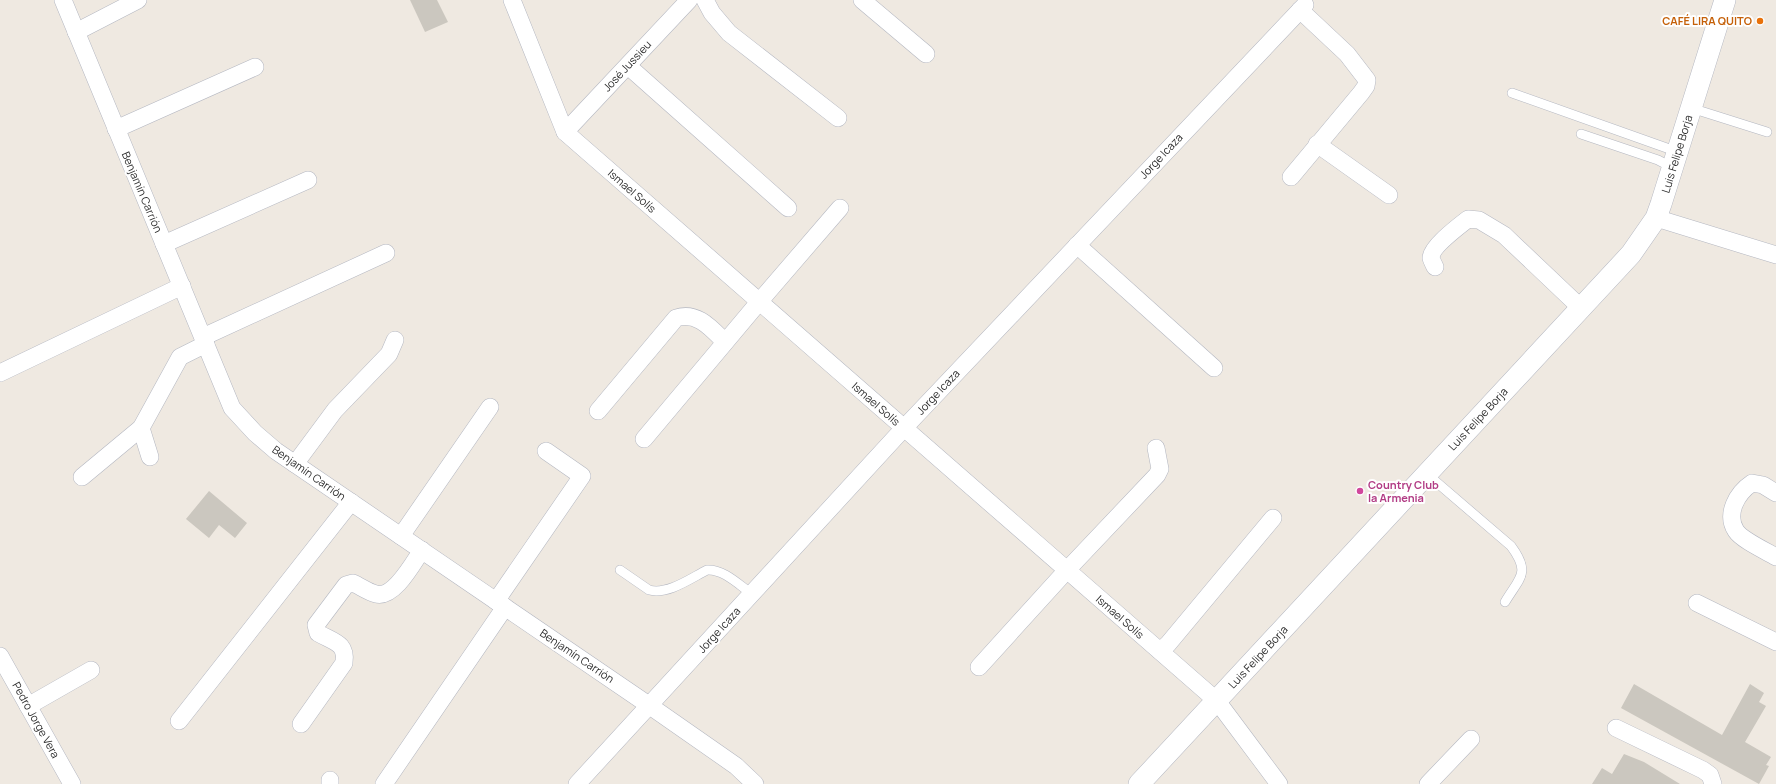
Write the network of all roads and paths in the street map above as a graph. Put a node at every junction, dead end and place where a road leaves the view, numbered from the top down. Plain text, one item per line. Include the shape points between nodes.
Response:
1 (62, 0) edge
2 (138, 0) edge
3 (512, 0) edge
4 (689, 0) edge
5 (705, 0) edge
6 (862, 0) edge
7 (1725, 0) edge
8 (76, 32) junction
9 (926, 54) dead end
10 (628, 66) junction
11 (255, 67) dead end
12 (1512, 93) dead end
13 (1691, 108) junction
14 (838, 118) dead end
15 (116, 129) junction
16 (565, 132) junction
17 (1767, 132) dead end
18 (1581, 134) dead end
19 (1317, 144) junction
20 (1675, 160) junction
21 (1290, 177) dead end
22 (308, 180) dead end
23 (1389, 195) dead end
24 (788, 208) dead end
25 (840, 208) dead end
26 (1656, 218) junction
27 (164, 244) junction
28 (1077, 245) junction
29 (386, 253) dead end
30 (1776, 255) edge
31 (1435, 267) dead end
32 (182, 286) junction
33 (759, 302) junction
34 (1581, 308) junction
35 (395, 340) dead end
36 (205, 341) junction
37 (725, 342) junction
38 (1214, 368) dead end
39 (0, 373) edge
40 (490, 407) dead end
41 (598, 411) dead end
42 (141, 428) junction
43 (904, 428) junction
44 (644, 439) dead end
45 (1156, 448) dead end
46 (546, 451) dead end
47 (150, 457) dead end
48 (295, 464) junction
49 (1427, 474) junction
50 (82, 477) dead end
51 (1776, 493) edge
52 (351, 502) junction
53 (1273, 518) dead end
54 (401, 536) junction
55 (422, 550) junction
56 (1776, 557) edge
57 (620, 570) dead end
58 (1067, 570) junction
59 (752, 594) junction
60 (1505, 602) dead end
61 (1697, 603) dead end
62 (501, 604) junction
63 (1776, 642) edge
64 (1160, 651) junction
65 (0, 656) edge
66 (979, 667) dead end
67 (91, 670) dead end
68 (1217, 701) junction
69 (28, 706) junction
70 (650, 706) junction
71 (179, 722) dead end
72 (301, 724) dead end
73 (1616, 728) dead end
74 (1471, 739) dead end
75 (72, 784) edge
76 (384, 784) edge
77 (577, 784) edge
78 (755, 784) edge
79 (1139, 784) edge
80 (1279, 784) edge
81 (1428, 784) edge
82 (1712, 784) edge

1 - 8 street, Benjamín Carrión
2 - 8 street
3 - 16 street, Ismael Solís
4 - 10 street, José Jussieu
5 - 14 street via 729,33
6 - 9 street
7 - 13 street, Luis Felipe Borja
8 - 15 street, Benjamín Carrión
10 - 16 street, José Jussieu
10 - 24 street
11 - 15 street
12 - 20 lane
13 - 17 lane
13 - 20 street, Luis Felipe Borja
15 - 27 street, Benjamín Carrión
16 - 33 street, Ismael Solís
18 - 20 lane via 1658,160
19 - 21 street
19 - 23 street
19 - 28 street, Jorge Icaza via 1361,94 1367,80 1347,54 1302,7
20 - 26 street, Luis Felipe Borja
22 - 27 street
25 - 33 street
26 - 30 street
26 - 34 street, Luis Felipe Borja via 1631,254
27 - 32 street, Benjamín Carrión
28 - 38 street
28 - 43 street, Jorge Icaza
29 - 36 street
31 - 34 street via 1431,258 1434,251 1451,232 1468,220 1479,220 1504,235
32 - 36 street, Benjamín Carrión
32 - 39 street
33 - 37 street
33 - 43 street, Ismael Solís
34 - 49 street, Luis Felipe Borja
35 - 48 street via 389,354 335,410
36 - 42 street via 180,357
36 - 48 street, Benjamín Carrión via 232,408 255,433
37 - 41 street via 698,319 685,315 676,318
37 - 44 street
40 - 54 street
42 - 47 street
42 - 50 street
43 - 58 street, Ismael Solís
43 - 59 street, Jorge Icaza
45 - 58 street via 1160,469 1157,475
46 - 62 street via 582,476
48 - 52 street, Benjamín Carrión
49 - 60 lane via 1511,546 1521,560 1522,575
49 - 68 street, Luis Felipe Borja
51 - 56 street via 1763,485 1752,483 1744,488 1738,497 1731,519 1736,532
52 - 54 street, Benjamín Carrión
52 - 71 street
53 - 64 street
54 - 55 street, Benjamín Carrión
55 - 62 street, Benjamín Carrión
55 - 72 street via 397,585 387,592 377,594 353,583 346,585 316,625 318,633 343,647 346,653 344,663
57 - 59 lane via 649,590 655,591 665,590 707,570 713,570
58 - 64 street, Ismael Solís
58 - 66 street
59 - 70 street, Jorge Icaza
61 - 63 street
62 - 70 street, Benjamín Carrión
62 - 76 street
64 - 68 street, Ismael Solís
65 - 69 street, Pedro Jorge Vera
67 - 69 street
68 - 79 street, Luis Felipe Borja
68 - 80 street, Ismael Solís
69 - 75 street, Pedro Jorge Vera
70 - 77 street, Jorge Icaza
70 - 78 street, Benjamín Carrión via 736,766
73 - 82 street via 1703,770 1710,775
74 - 81 street

